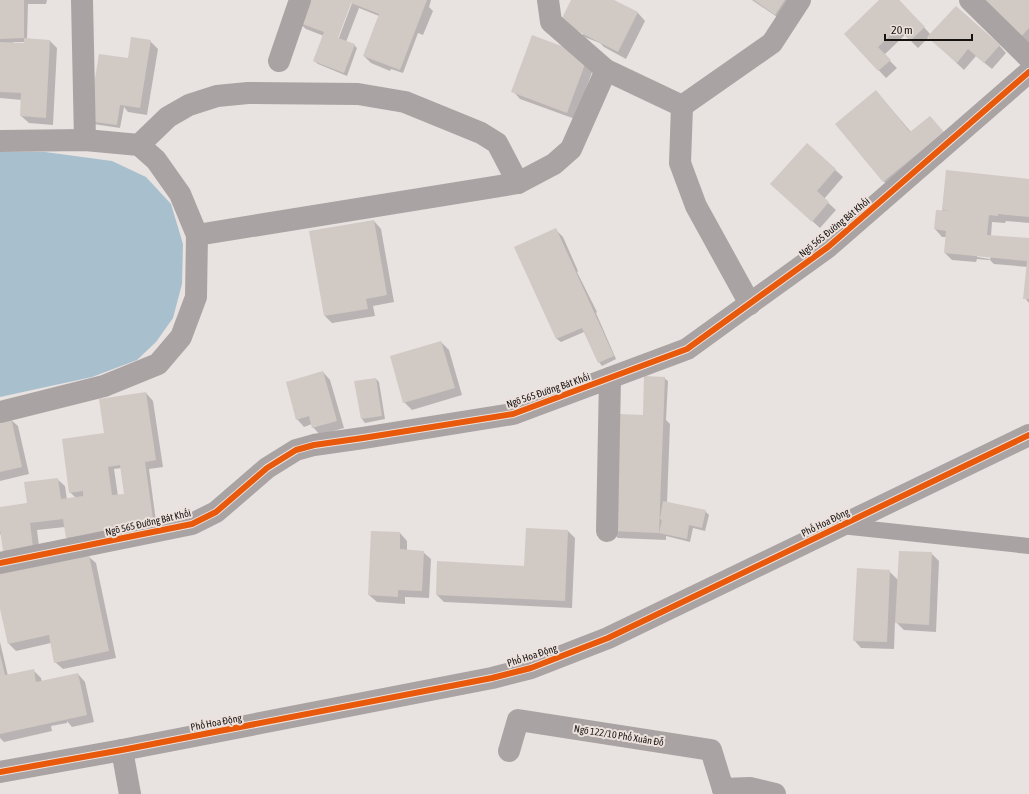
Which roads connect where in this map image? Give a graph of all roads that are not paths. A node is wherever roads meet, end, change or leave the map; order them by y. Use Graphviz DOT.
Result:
graph roads {
  1 [pos="82,0"];
  2 [pos="300,0"];
  3 [pos="548,0"];
  4 [pos="800,0"];
  5 [pos="970,0"];
  6 [pos="1029,58"];
  7 [pos="279,61"];
  8 [pos="606,70"];
  9 [pos="1029,72"];
  10 [pos="682,106"];
  11 [pos="85,140"];
  12 [pos="0,141"];
  13 [pos="138,145"];
  14 [pos="518,183"];
  15 [pos="197,235"];
  16 [pos="750,304"];
  17 [pos="610,378"];
  18 [pos="0,412"];
  19 [pos="1029,435"];
  20 [pos="841,526"];
  21 [pos="607,531"];
  22 [pos="1029,546"];
  23 [pos="0,563"];
  24 [pos="122,750"];
  25 [pos="509,751"];
  26 [pos="0,772"];
  27 [pos="723,791"];
  28 [pos="130,794"];
  29 [pos="775,794"];
  1 -- 11 [label="street"];
  2 -- 7 [label="street"];
  3 -- 8 [label="street"];
  4 -- 10 [label="street"];
  5 -- 6 [label="street"];
  8 -- 10 [label="street"];
  8 -- 14 [label="street"];
  9 -- 16 [label="street, Ngõ 565 Đường Bát Khối"];
  10 -- 16 [label="street"];
  11 -- 12 [label="street"];
  11 -- 13 [label="street"];
  13 -- 14 [label="street"];
  13 -- 15 [label="street"];
  14 -- 15 [label="street"];
  15 -- 18 [label="street"];
  16 -- 17 [label="street, Ngõ 565 Đường Bát Khối"];
  17 -- 21 [label="street"];
  17 -- 23 [label="street, Ngõ 565 Đường Bát Khối"];
  19 -- 20 [label="street, Phố Hoa Động"];
  20 -- 22 [label="lane"];
  20 -- 24 [label="street, Phố Hoa Động"];
  24 -- 26 [label="street, Phố Hoa Động"];
  24 -- 28 [label="street"];
  25 -- 27 [label="street, Ngõ 122/10 Phố Xuân Đỗ"];
  27 -- 29 [label="street"];
}
